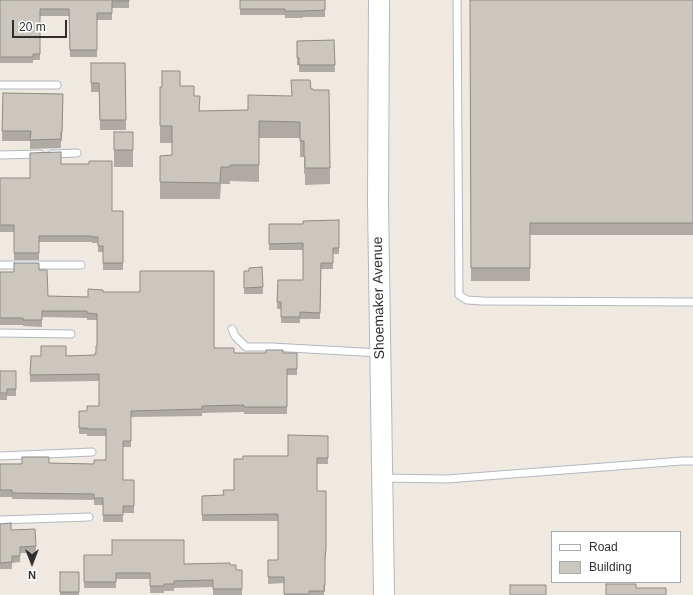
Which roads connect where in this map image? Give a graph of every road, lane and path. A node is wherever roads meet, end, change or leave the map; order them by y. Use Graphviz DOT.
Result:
graph roads {
  1 [pos="379,0"];
  2 [pos="458,0"];
  3 [pos="0,85"];
  4 [pos="57,85"];
  5 [pos="77,153"];
  6 [pos="0,155"];
  7 [pos="0,265"];
  8 [pos="81,265"];
  9 [pos="693,302"];
  10 [pos="232,329"];
  11 [pos="0,333"];
  12 [pos="71,334"];
  13 [pos="380,353"];
  14 [pos="92,452"];
  15 [pos="0,456"];
  16 [pos="693,461"];
  17 [pos="382,478"];
  18 [pos="89,517"];
  19 [pos="0,520"];
  20 [pos="384,595"];
  1 -- 13 [label="main road, Shoemaker Avenue"];
  2 -- 9 [label="lane"];
  3 -- 4 [label="lane"];
  5 -- 6 [label="lane"];
  7 -- 8 [label="lane"];
  10 -- 13 [label="lane"];
  11 -- 12 [label="lane"];
  13 -- 17 [label="main road, Shoemaker Avenue"];
  14 -- 15 [label="lane"];
  16 -- 17 [label="lane"];
  17 -- 20 [label="main road, Shoemaker Avenue"];
  18 -- 19 [label="lane"];
}
